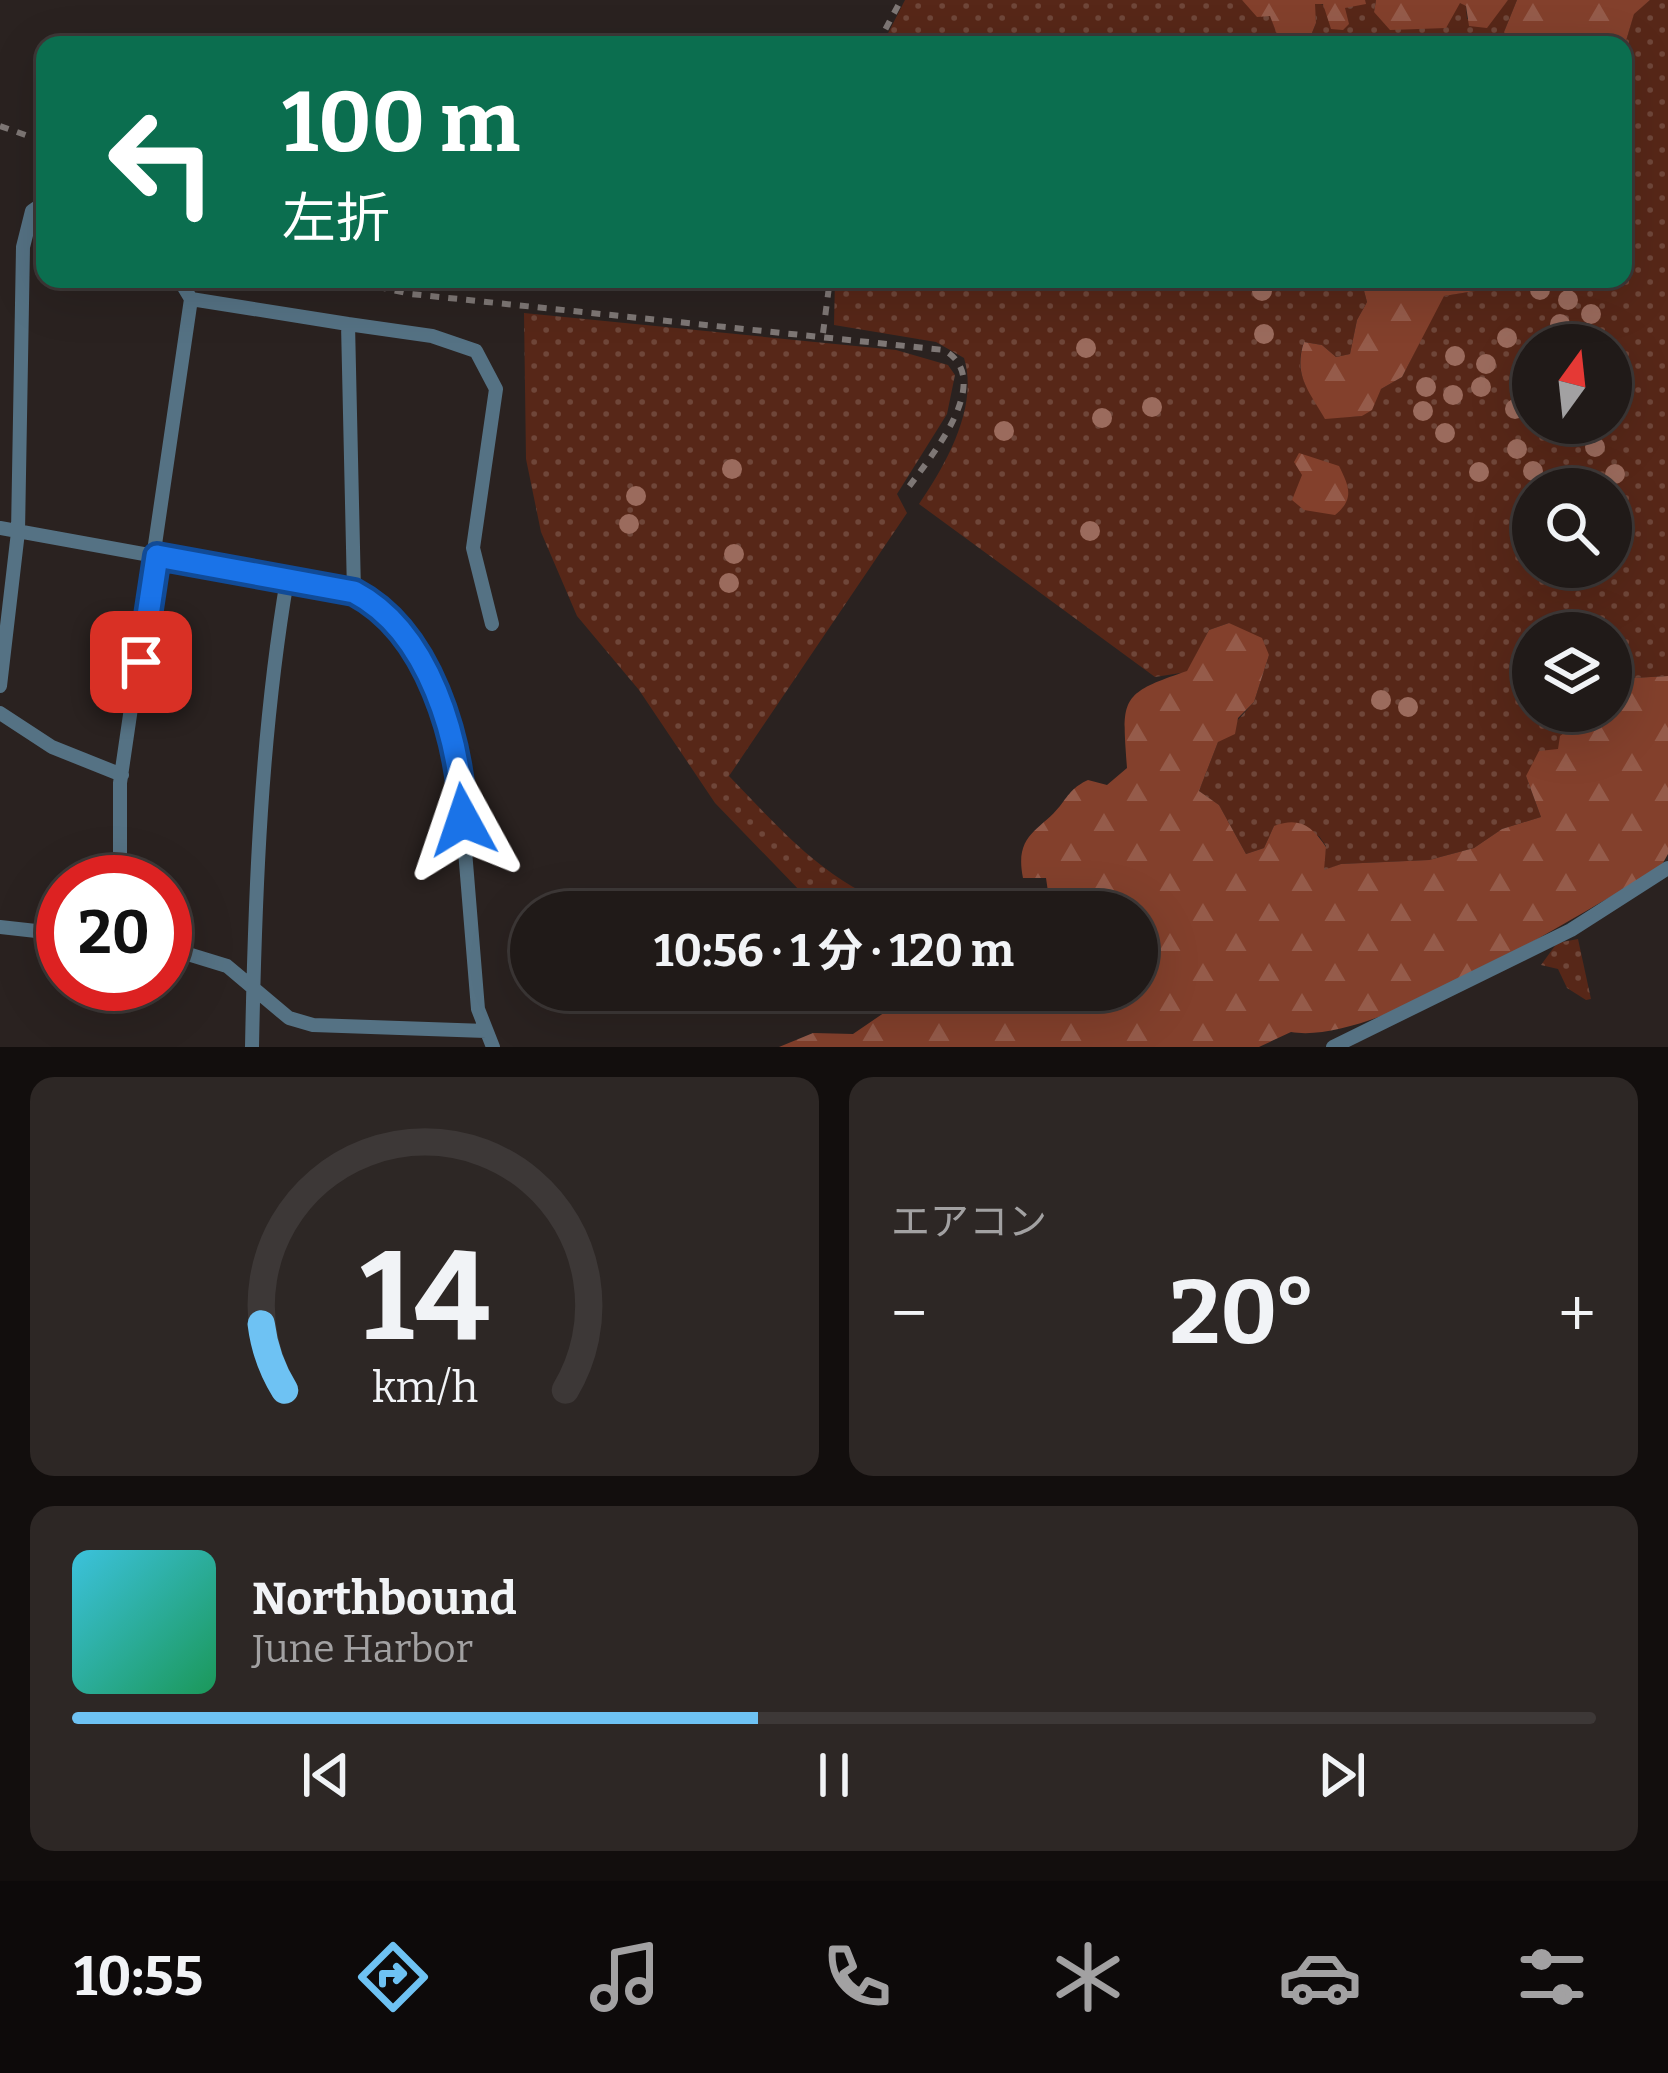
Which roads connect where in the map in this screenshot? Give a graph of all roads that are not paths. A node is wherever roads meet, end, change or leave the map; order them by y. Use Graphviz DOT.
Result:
graph roads {
  1 [pos="36,208"];
  2 [pos="184,288"];
  3 [pos="190,299"];
  4 [pos="348,324"];
  5 [pos="0,528"];
  6 [pos="18,532"];
  7 [pos="157,556"];
  8 [pos="287,580"];
  9 [pos="354,592"];
  10 [pos="492,624"];
  11 [pos="0,686"];
  12 [pos="0,713"];
  13 [pos="122,775"];
  14 [pos="117,855"];
  15 [pos="1668,868"];
  16 [pos="0,927"];
  17 [pos="36,931"];
  18 [pos="192,955"];
  19 [pos="253,987"];
  20 [pos="486,1031"];
  21 [pos="251,1047"];
  22 [pos="493,1047"];
  23 [pos="1333,1047"];
  1 -- 6 [label="lane"];
  2 -- 3 [label="lane"];
  3 -- 4 [label="lane"];
  3 -- 7 [label="lane"];
  4 -- 9 [label="lane"];
  4 -- 10 [label="lane"];
  5 -- 6 [label="lane"];
  6 -- 7 [label="lane"];
  6 -- 11 [label="lane"];
  7 -- 8 [label="lane"];
  7 -- 13 [label="lane"];
  8 -- 9 [label="lane"];
  8 -- 19 [label="lane"];
  9 -- 20 [label="lane"];
  12 -- 13 [label="lane"];
  13 -- 14 [label="lane"];
  15 -- 23 [label="lane"];
  16 -- 17 [label="lane"];
  18 -- 19 [label="lane"];
  19 -- 20 [label="lane"];
  19 -- 21 [label="lane"];
  20 -- 22 [label="lane"];
}
